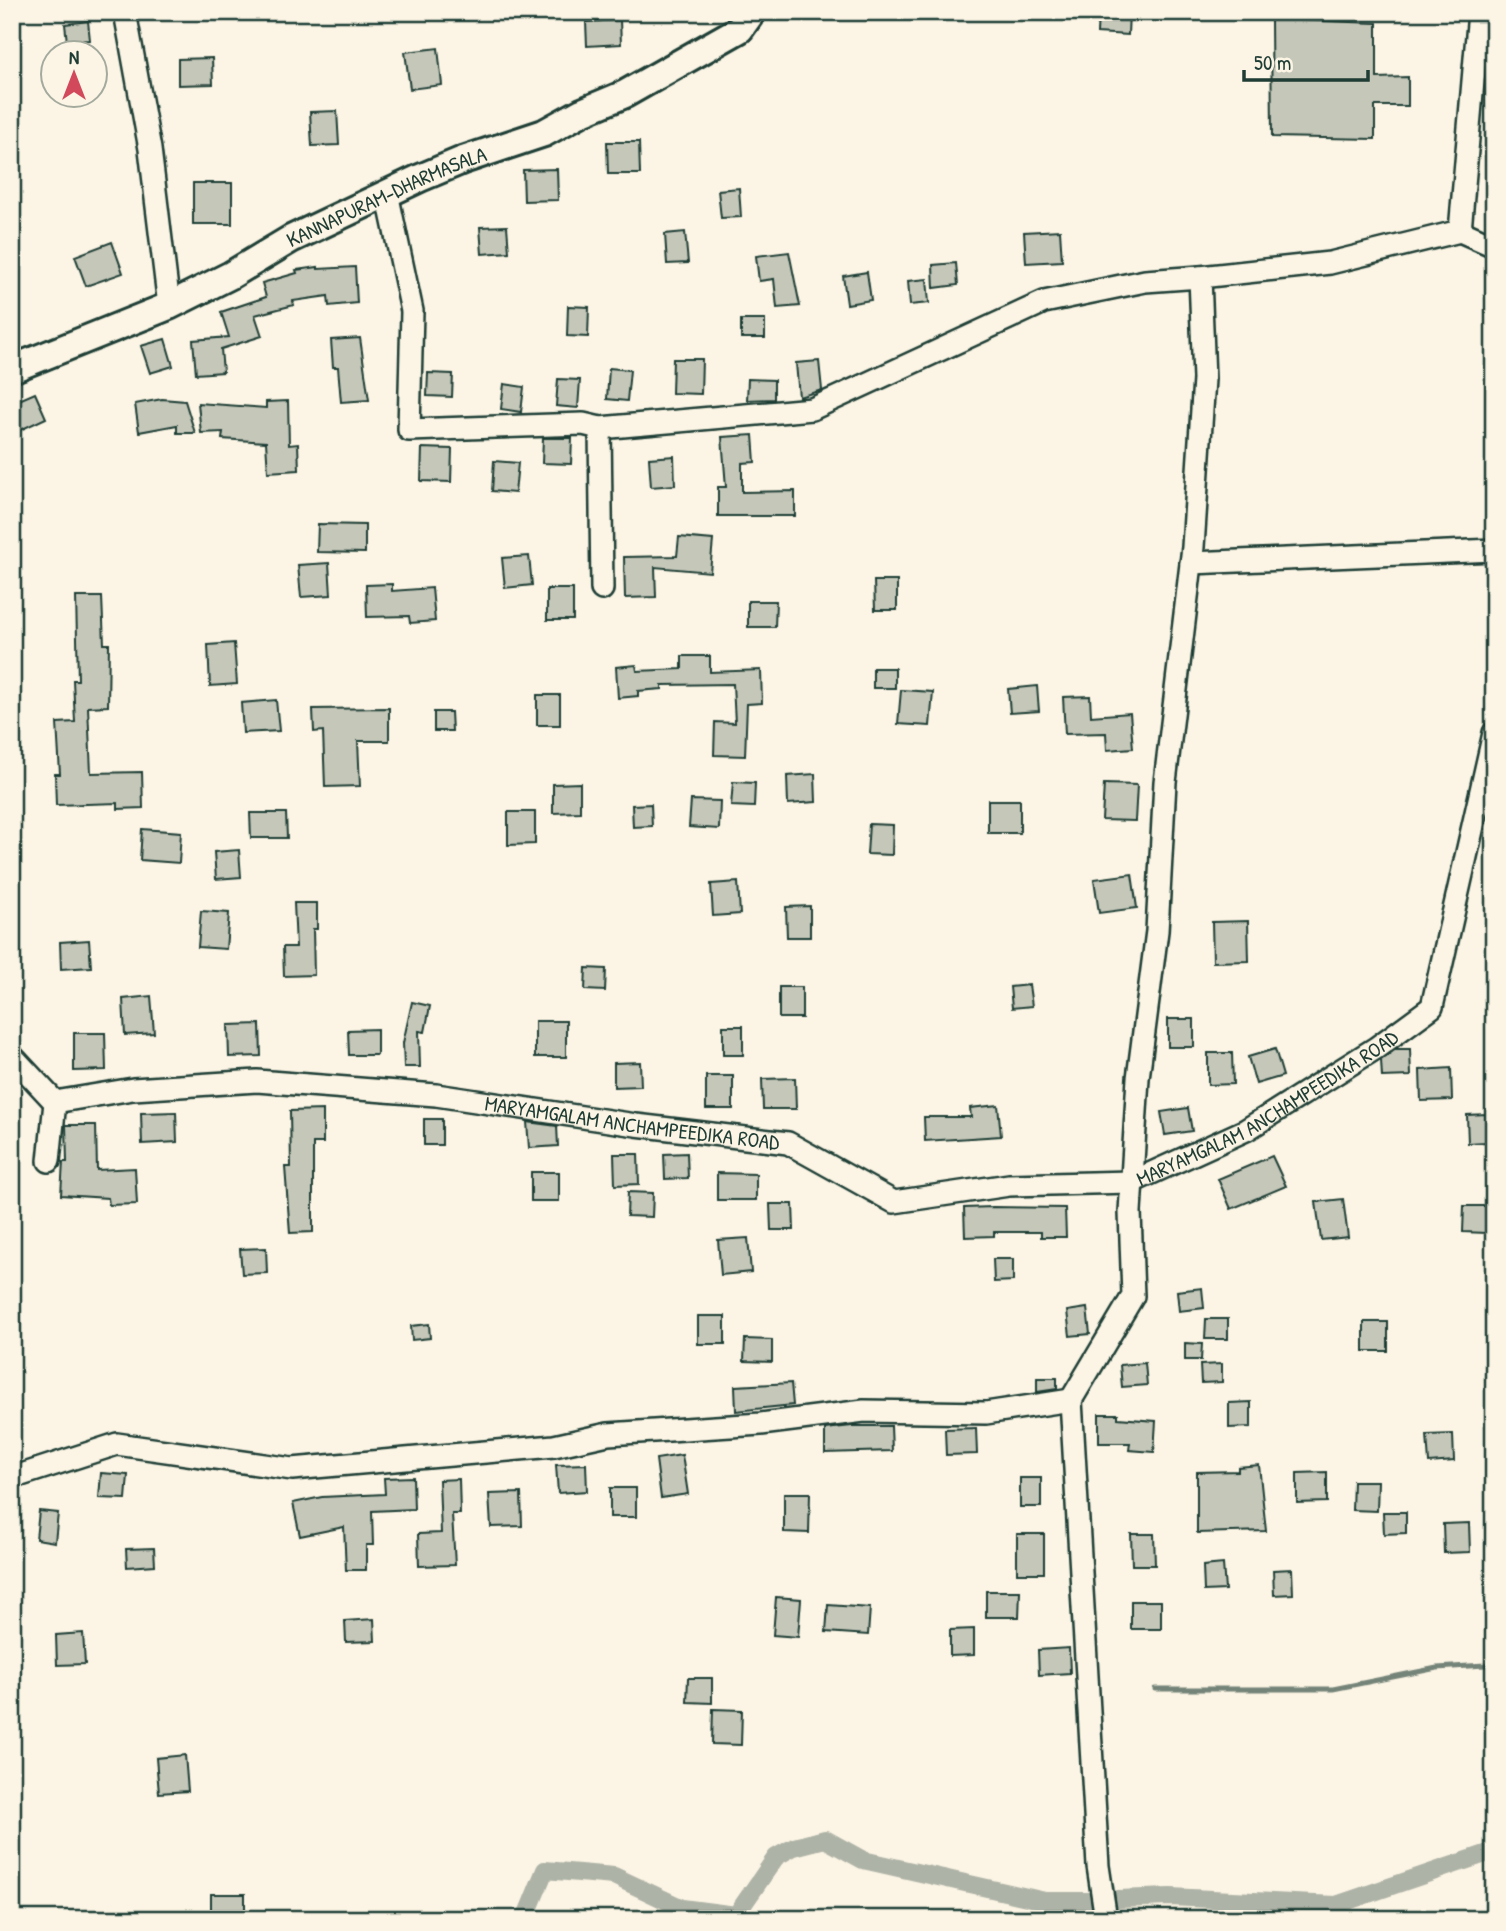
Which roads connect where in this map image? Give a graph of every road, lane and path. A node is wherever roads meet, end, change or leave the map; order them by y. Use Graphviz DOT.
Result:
graph roads {
  1 [pos="125,12"];
  2 [pos="752,12"];
  3 [pos="1484,14"];
  4 [pos="387,193"];
  5 [pos="1460,231"];
  6 [pos="1494,246"];
  7 [pos="1199,277"];
  8 [pos="169,306"];
  9 [pos="12,369"];
  10 [pos="600,428"];
  11 [pos="1494,550"];
  12 [pos="1191,563"];
  13 [pos="602,589"];
  14 [pos="1494,733"];
  15 [pos="12,1056"];
  16 [pos="55,1102"];
  17 [pos="49,1161"];
  18 [pos="1132,1182"];
  19 [pos="1070,1400"];
  20 [pos="12,1478"];
  21 [pos="1106,1919"];
  1 -- 8 [label="street"];
  2 -- 4 [label="main road, KANNAPURAM-DHARMASALA"];
  3 -- 5 [label="street"];
  4 -- 8 [label="main road, KANNAPURAM-DHARMASALA"];
  4 -- 10 [label="street"];
  5 -- 6 [label="street"];
  5 -- 7 [label="street"];
  7 -- 10 [label="street"];
  7 -- 12 [label="street"];
  8 -- 9 [label="main road, KANNAPURAM-DHARMASALA"];
  10 -- 13 [label="street"];
  11 -- 12 [label="street"];
  12 -- 18 [label="street"];
  14 -- 18 [label="street, MARYAMGALAM ANCHAMPEEDIKA ROAD"];
  15 -- 16 [label="street"];
  16 -- 17 [label="street"];
  16 -- 18 [label="street, MARYAMGALAM ANCHAMPEEDIKA ROAD"];
  18 -- 19 [label="street"];
  19 -- 20 [label="street"];
  19 -- 21 [label="street"];
}
